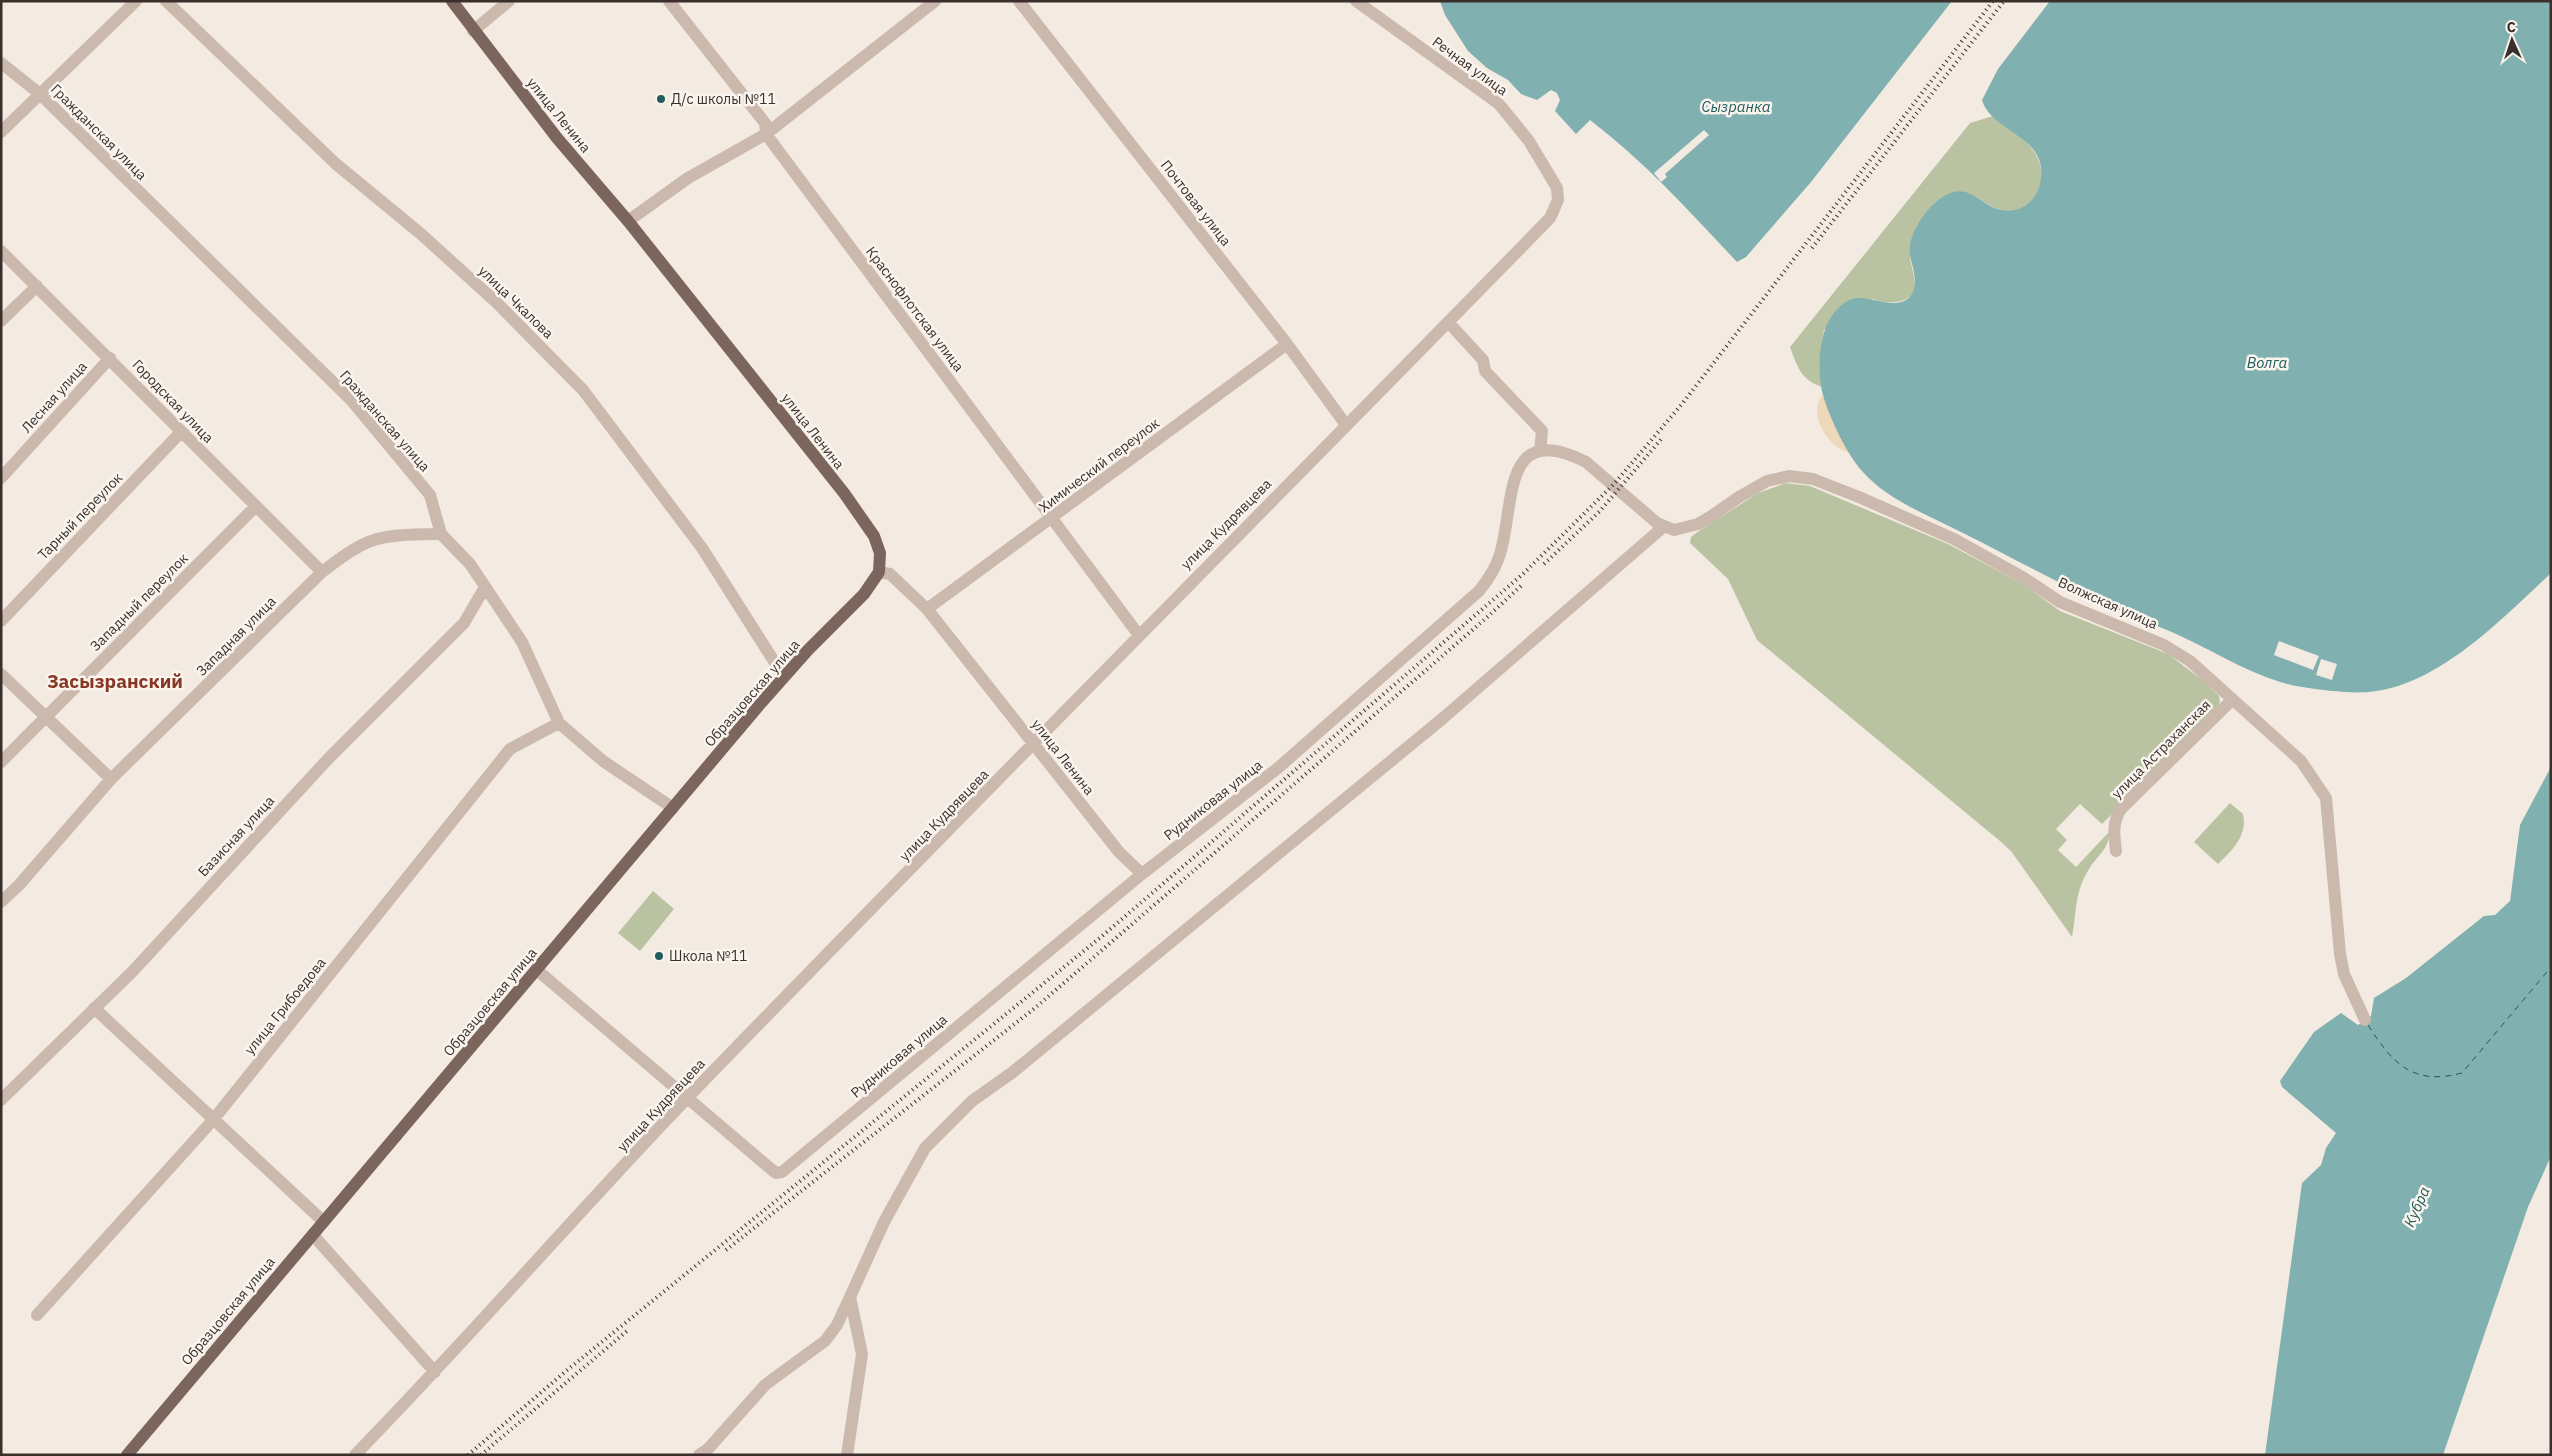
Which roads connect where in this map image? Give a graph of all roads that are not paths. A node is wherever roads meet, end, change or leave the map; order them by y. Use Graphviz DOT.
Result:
graph roads {
  1 [pos="136,1"];
  2 [pos="166,1"];
  3 [pos="452,1"];
  4 [pos="509,1"];
  5 [pos="669,1"];
  6 [pos="934,1"];
  7 [pos="1019,1"];
  8 [pos="1356,1"];
  9 [pos="473,32"];
  10 [pos="1,63"];
  11 [pos="40,94"];
  12 [pos="1,132"];
  13 [pos="766,134"];
  14 [pos="1558,200"];
  15 [pos="628,221"];
  16 [pos="1,251"];
  17 [pos="37,286"];
  18 [pos="1,322"];
  19 [pos="1448,322"];
  20 [pos="1287,344"];
  21 [pos="110,358"];
  22 [pos="1346,425"];
  23 [pos="181,432"];
  24 [pos="1540,451"];
  25 [pos="1,478"];
  26 [pos="256,506"];
  27 [pos="1052,519"];
  28 [pos="1662,528"];
  29 [pos="441,534"];
  30 [pos="322,572"];
  31 [pos="879,572"];
  32 [pos="485,587"];
  33 [pos="927,609"];
  34 [pos="1,621"];
  35 [pos="1138,634"];
  36 [pos="1,674"];
  37 [pos="784,677"];
  38 [pos="2232,700"];
  39 [pos="47,717"];
  40 [pos="559,723"];
  41 [pos="1034,744"];
  42 [pos="1,762"];
  43 [pos="111,779"];
  44 [pos="673,808"];
  45 [pos="2116,851"];
  46 [pos="1142,874"];
  47 [pos="1,902"];
  48 [pos="537,970"];
  49 [pos="94,1008"];
  50 [pos="2365,1020"];
  51 [pos="688,1097"];
  52 [pos="1,1100"];
  53 [pos="213,1120"];
  54 [pos="324,1222"];
  55 [pos="313,1235"];
  56 [pos="850,1297"];
  57 [pos="37,1314"];
  58 [pos="435,1372"];
  59 [pos="705,1453"];
  60 [pos="127,1455"];
  61 [pos="355,1455"];
  62 [pos="847,1455"];
  1 -- 11 [label="street"];
  2 -- 37 [label="street, улица Чкалова"];
  3 -- 9 [label="main road, улица Ленина"];
  4 -- 9 [label="street"];
  5 -- 13 [label="street, Краснофлотская улица"];
  6 -- 13 [label="street"];
  7 -- 20 [label="street, Почтовая улица"];
  8 -- 14 [label="street, Речная улица"];
  9 -- 15 [label="main road, улица Ленина"];
  10 -- 11 [label="street, Гражданская улица"];
  11 -- 12 [label="street"];
  11 -- 29 [label="street, Гражданская улица"];
  13 -- 15 [label="street"];
  13 -- 27 [label="street, Краснофлотская улица"];
  14 -- 19 [label="street, улица Кудрявцева"];
  15 -- 31 [label="main road, улица Ленина"];
  16 -- 17 [label="street, Городская улица"];
  17 -- 18 [label="street"];
  17 -- 21 [label="street, Городская улица"];
  19 -- 22 [label="street, улица Кудрявцева"];
  19 -- 24 [label="street"];
  20 -- 22 [label="street, Почтовая улица"];
  20 -- 27 [label="street, Химический переулок"];
  21 -- 23 [label="street, Городская улица"];
  21 -- 25 [label="street, Лесная улица"];
  22 -- 35 [label="street, улица Кудрявцева"];
  23 -- 26 [label="street, Городская улица"];
  23 -- 34 [label="street, Тарный переулок"];
  24 -- 28 [label="street"];
  24 -- 46 [label="street, Рудниковая улица"];
  26 -- 30 [label="street, Городская улица"];
  26 -- 39 [label="street, Западный переулок"];
  27 -- 33 [label="street, Химический переулок"];
  27 -- 35 [label="street, Краснофлотская улица"];
  28 -- 38 [label="street, Волжская улица"];
  28 -- 56 [label="street"];
  29 -- 30 [label="street, Западная улица"];
  29 -- 32 [label="street, Гражданская улица"];
  30 -- 43 [label="street, Западная улица"];
  31 -- 33 [label="street, улица Ленина"];
  31 -- 37 [label="main road, Образцовская улица"];
  32 -- 40 [label="street, Гражданская улица"];
  32 -- 49 [label="street, Базисная улица"];
  33 -- 41 [label="street, улица Ленина"];
  35 -- 41 [label="street, улица Кудрявцева"];
  36 -- 39 [label="street"];
  37 -- 44 [label="main road, Образцовская улица"];
  38 -- 45 [label="street, улица Астраханская"];
  38 -- 50 [label="street, Волжская улица"];
  39 -- 42 [label="street, Западный переулок"];
  39 -- 43 [label="street"];
  40 -- 44 [label="street, Гражданская улица"];
  40 -- 53 [label="street, улица Грибоедова"];
  41 -- 46 [label="street, улица Ленина"];
  41 -- 51 [label="street, улица Кудрявцева"];
  43 -- 47 [label="street, Западная улица"];
  44 -- 48 [label="main road, Образцовская улица"];
  46 -- 51 [label="street, Рудниковая улица"];
  48 -- 51 [label="street"];
  48 -- 54 [label="main road, Образцовская улица"];
  49 -- 52 [label="street, Базисная улица"];
  49 -- 53 [label="street"];
  51 -- 58 [label="street, улица Кудрявцева"];
  53 -- 54 [label="street"];
  53 -- 57 [label="street, улица Грибоедова"];
  54 -- 55 [label="main road, Образцовская улица"];
  55 -- 58 [label="street"];
  55 -- 60 [label="main road, Образцовская улица"];
  56 -- 59 [label="street"];
  56 -- 62 [label="street"];
  58 -- 61 [label="street, улица Кудрявцева"];
}
